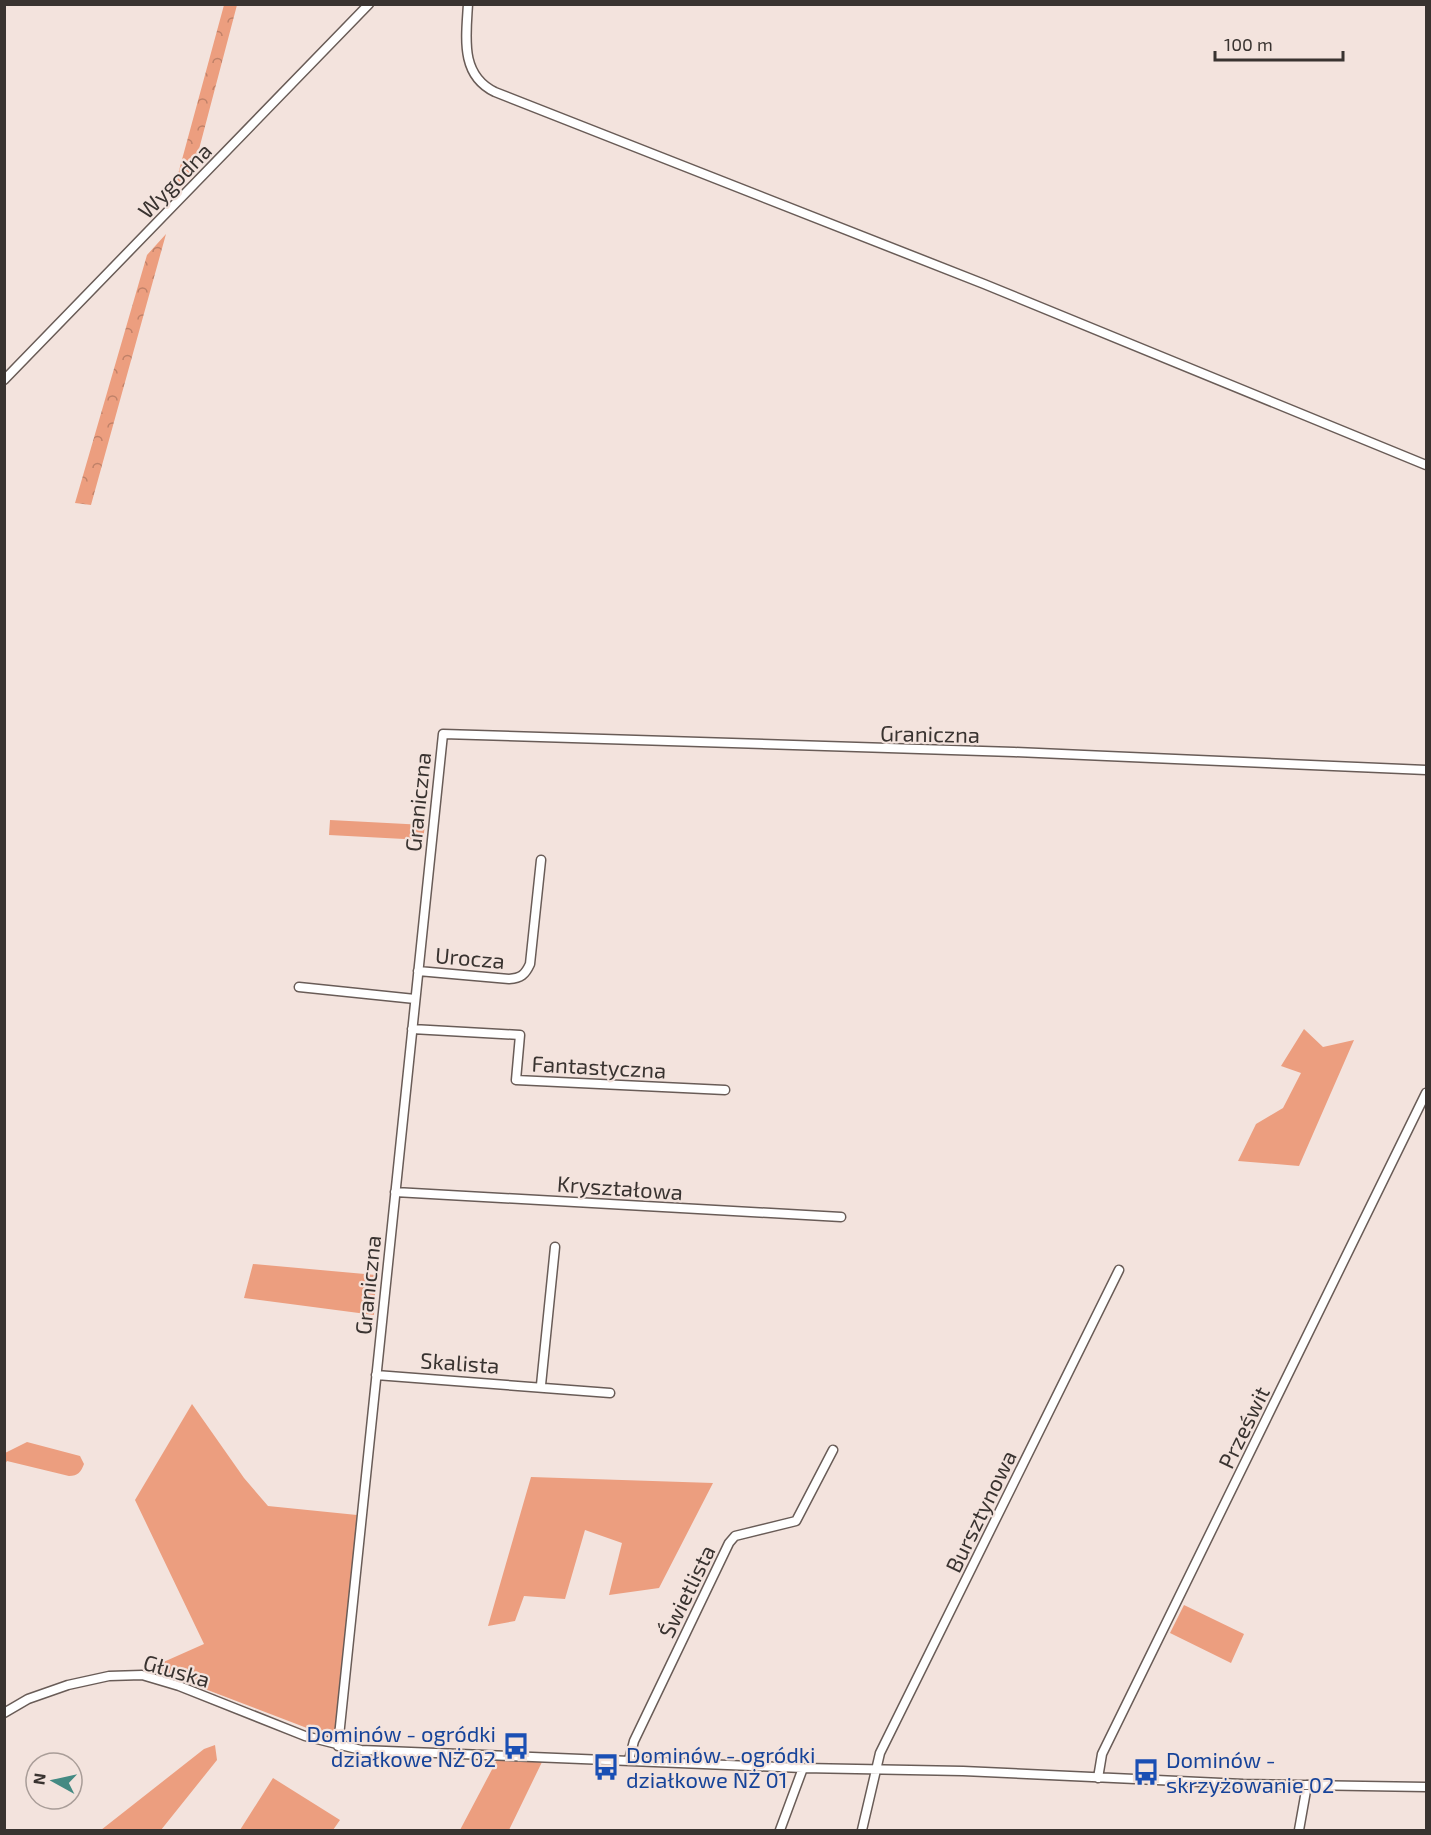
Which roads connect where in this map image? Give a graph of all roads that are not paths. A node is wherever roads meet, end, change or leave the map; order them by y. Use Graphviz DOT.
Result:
graph roads {
  1 [pos="369,4"];
  2 [pos="468,4"];
  3 [pos="4,380"];
  4 [pos="1426,465"];
  5 [pos="1426,770"];
  6 [pos="541,860"];
  7 [pos="418,970"];
  8 [pos="299,987"];
  9 [pos="415,999"];
  10 [pos="412,1029"];
  11 [pos="725,1090"];
  12 [pos="1426,1094"];
  13 [pos="395,1192"];
  14 [pos="841,1217"];
  15 [pos="555,1247"];
  16 [pos="1119,1270"];
  17 [pos="376,1375"];
  18 [pos="541,1385"];
  19 [pos="610,1393"];
  20 [pos="833,1450"];
  21 [pos="4,1713"];
  22 [pos="338,1746"];
  23 [pos="629,1760"];
  24 [pos="803,1768"];
  25 [pos="877,1770"];
  26 [pos="1098,1778"];
  27 [pos="1307,1785"];
  28 [pos="1426,1787"];
  29 [pos="780,1830"];
  30 [pos="862,1830"];
  31 [pos="1299,1830"];
  1 -- 3 [label="street, Wygodna"];
  2 -- 4 [label="street"];
  5 -- 7 [label="street, Graniczna"];
  6 -- 7 [label="street, Urocza"];
  7 -- 9 [label="street, Graniczna"];
  8 -- 9 [label="street"];
  9 -- 10 [label="street, Graniczna"];
  10 -- 11 [label="street, Fantastyczna"];
  10 -- 13 [label="street, Graniczna"];
  12 -- 26 [label="street, Prześwit"];
  13 -- 14 [label="street, Kryształowa"];
  13 -- 17 [label="street, Graniczna"];
  15 -- 18 [label="street"];
  16 -- 25 [label="street, Bursztynowa"];
  17 -- 18 [label="street, Skalista"];
  17 -- 22 [label="street, Graniczna"];
  18 -- 19 [label="street, Skalista"];
  20 -- 23 [label="street, Świetlista"];
  21 -- 22 [label="street, Głuska"];
  22 -- 23 [label="street, Głuska"];
  23 -- 24 [label="street, Głuska"];
  24 -- 25 [label="street, Głuska"];
  24 -- 29 [label="street"];
  25 -- 26 [label="street, Głuska"];
  25 -- 30 [label="street, Bursztynowa"];
  26 -- 27 [label="street, Głuska"];
  27 -- 28 [label="street, Głuska"];
  27 -- 31 [label="street"];
}
